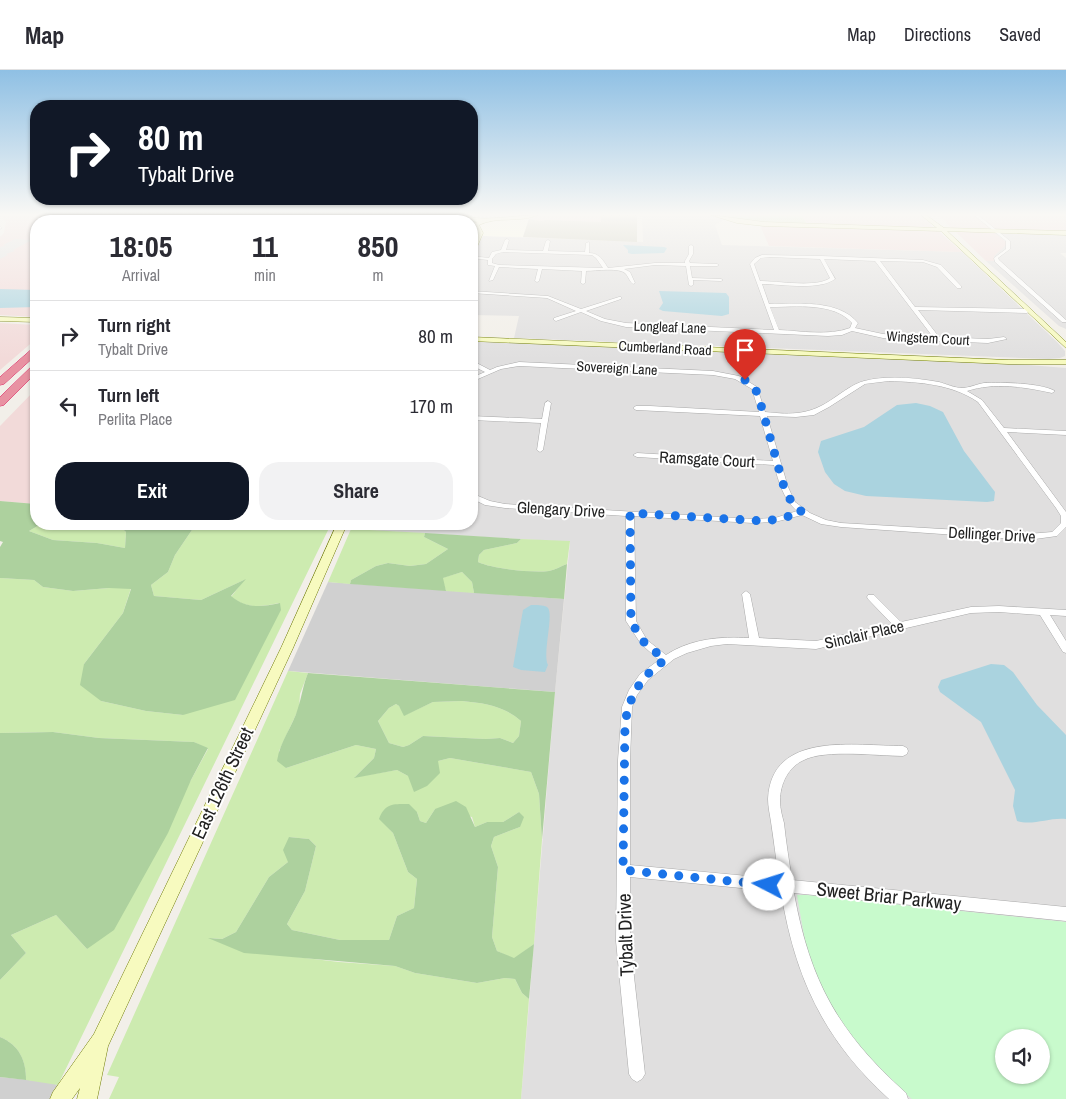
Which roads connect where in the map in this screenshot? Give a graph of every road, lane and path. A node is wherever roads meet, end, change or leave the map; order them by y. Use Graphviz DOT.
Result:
graph roads {
  1 [pos="490,263"];
  2 [pos="602,263"];
  3 [pos="753,263"];
  4 [pos="824,263"];
  5 [pos="879,263"];
  6 [pos="930,263"];
  7 [pos="979,263"];
  8 [pos="999,263"];
  9 [pos="687,264"];
  10 [pos="717,265"];
  11 [pos="497,266"];
  12 [pos="540,268"];
  13 [pos="619,268"];
  14 [pos="584,269"];
  15 [pos="606,269"];
  16 [pos="690,279"];
  17 [pos="491,280"];
  18 [pos="721,280"];
  19 [pos="537,281"];
  20 [pos="759,282"];
  21 [pos="583,283"];
  22 [pos="633,283"];
  23 [pos="691,285"];
  24 [pos="959,287"];
  25 [pos="478,292"];
  26 [pos="492,293"];
  27 [pos="619,298"];
  28 [pos="490,300"];
  29 [pos="767,305"];
  30 [pos="914,308"];
  31 [pos="582,310"];
  32 [pos="1029,312"];
  33 [pos="0,319"];
  34 [pos="556,319"];
  35 [pos="30,320"];
  36 [pos="1064,321"];
  37 [pos="852,329"];
  38 [pos="777,332"];
  39 [pos="478,339"];
  40 [pos="938,339"];
  41 [pos="1004,339"];
  42 [pos="1062,339"];
  43 [pos="1066,346"];
  44 [pos="30,355"];
  45 [pos="1008,362"];
  46 [pos="1066,362"];
  47 [pos="478,366"];
  48 [pos="1066,367"];
  49 [pos="489,372"];
  50 [pos="30,374"];
  51 [pos="478,377"];
  52 [pos="0,382"];
  53 [pos="962,390"];
  54 [pos="1052,391"];
  55 [pos="0,403"];
  56 [pos="548,403"];
  57 [pos="636,408"];
  58 [pos="763,413"];
  59 [pos="478,418"];
  60 [pos="544,421"];
  61 [pos="1002,430"];
  62 [pos="1066,433"];
  63 [pos="540,450"];
  64 [pos="638,456"];
  65 [pos="777,463"];
  66 [pos="478,499"];
  67 [pos="802,512"];
  68 [pos="630,513"];
  69 [pos="1065,527"];
  70 [pos="339,530"];
  71 [pos="746,594"];
  72 [pos="871,597"];
  73 [pos="1042,612"];
  74 [pos="1066,613"];
  75 [pos="899,626"];
  76 [pos="755,642"];
  77 [pos="1066,649"];
  78 [pos="665,660"];
  79 [pos="903,751"];
  80 [pos="623,870"];
  81 [pos="788,886"];
  82 [pos="1066,914"];
  83 [pos="101,1041"];
  84 [pos="637,1074"];
  85 [pos="60,1099"];
  86 [pos="87,1099"];
  87 [pos="900,1099"];
  1 -- 11 [label="street"];
  2 -- 15 [label="street"];
  3 -- 20 [label="street"];
  4 -- 20 [label="street"];
  5 -- 30 [label="street"];
  6 -- 24 [label="street"];
  7 -- 32 [label="main road"];
  8 -- 36 [label="street"];
  9 -- 10 [label="street"];
  9 -- 13 [label="street"];
  9 -- 16 [label="street"];
  11 -- 12 [label="street"];
  11 -- 17 [label="street"];
  12 -- 14 [label="street"];
  12 -- 19 [label="street"];
  13 -- 15 [label="street"];
  13 -- 22 [label="street"];
  14 -- 15 [label="street"];
  14 -- 21 [label="street"];
  16 -- 18 [label="street"];
  16 -- 23 [label="street"];
  20 -- 29 [label="street"];
  25 -- 26 [label="street, Longleaf Lane"];
  26 -- 28 [label="street"];
  26 -- 31 [label="street, Longleaf Lane"];
  27 -- 31 [label="street"];
  29 -- 37 [label="street"];
  29 -- 38 [label="street"];
  30 -- 32 [label="street"];
  30 -- 40 [label="street"];
  31 -- 34 [label="street"];
  31 -- 38 [label="street, Longleaf Lane"];
  32 -- 42 [label="main road"];
  33 -- 35 [label="main road"];
  37 -- 38 [label="street, Longleaf Lane"];
  37 -- 40 [label="street, Wingstem Court"];
  39 -- 45 [label="main road, Cumberland Road"];
  40 -- 41 [label="street, Wingstem Court"];
  42 -- 43 [label="main road"];
  44 -- 52 [label="highway"];
  45 -- 46 [label="main road, Cumberland Road"];
  45 -- 48 [label="main road, Cumberland Road"];
  47 -- 49 [label="street"];
  49 -- 51 [label="street, Sovereign Lane"];
  49 -- 58 [label="street, Sovereign Lane"];
  50 -- 55 [label="highway"];
  53 -- 54 [label="street"];
  53 -- 58 [label="street"];
  53 -- 61 [label="street, Dellinger Drive"];
  56 -- 60 [label="street"];
  57 -- 58 [label="street"];
  58 -- 65 [label="street"];
  59 -- 60 [label="street"];
  60 -- 63 [label="street"];
  61 -- 62 [label="street"];
  61 -- 69 [label="street, Dellinger Drive"];
  64 -- 65 [label="street, Ramsgate Court"];
  65 -- 67 [label="street"];
  66 -- 68 [label="street, Glengary Drive"];
  67 -- 68 [label="street, Glengary Drive"];
  67 -- 69 [label="street, Dellinger Drive"];
  68 -- 78 [label="street"];
  70 -- 83 [label="main road, East 126th Street"];
  71 -- 76 [label="street"];
  72 -- 75 [label="street"];
  73 -- 74 [label="street, Sinclair Place"];
  73 -- 75 [label="street, Sinclair Place"];
  73 -- 77 [label="street"];
  75 -- 76 [label="street, Sinclair Place"];
  76 -- 78 [label="street, Sinclair Place"];
  78 -- 80 [label="street, Tybalt Drive"];
  79 -- 81 [label="street"];
  80 -- 81 [label="street, Sweet Briar Parkway"];
  80 -- 84 [label="street, Tybalt Drive"];
  81 -- 82 [label="street, Sweet Briar Parkway"];
  81 -- 87 [label="street"];
  83 -- 85 [label="main road, East 126th Street"];
  83 -- 86 [label="main road, East 126th Street"];
}
